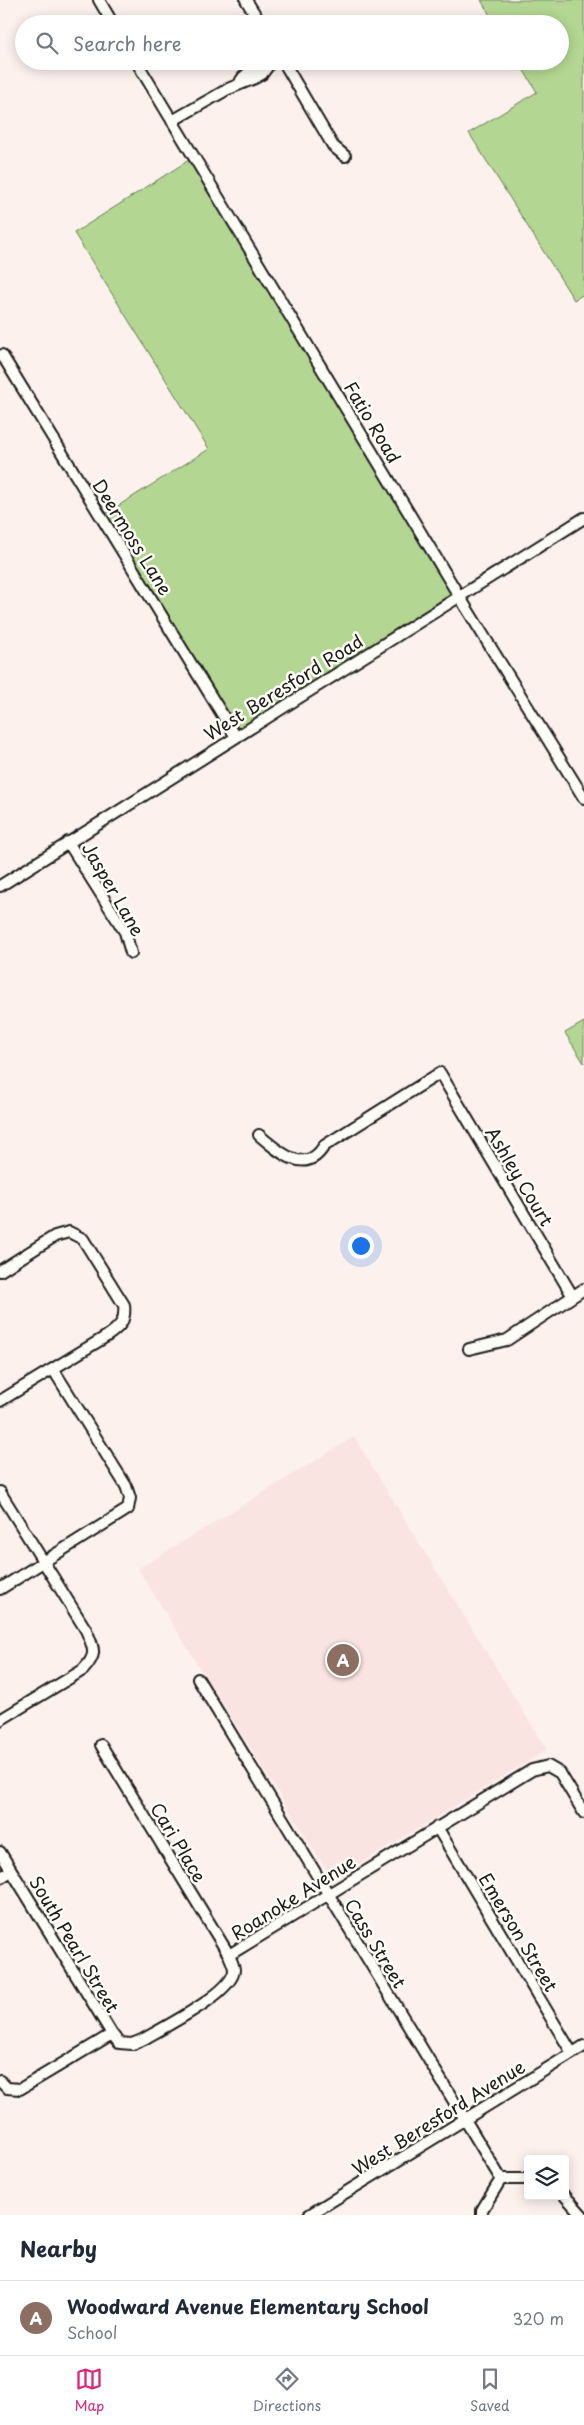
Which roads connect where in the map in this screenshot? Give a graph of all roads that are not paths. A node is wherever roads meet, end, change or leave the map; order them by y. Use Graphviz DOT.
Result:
graph roads {
  1 [pos="99,0"];
  2 [pos="246,0"];
  3 [pos="108,15"];
  4 [pos="255,15"];
  5 [pos="141,70"];
  6 [pos="265,70"];
  7 [pos="289,70"];
  8 [pos="172,121"];
  9 [pos="345,156"];
  10 [pos="2,355"];
  11 [pos="584,518"];
  12 [pos="459,596"];
  13 [pos="236,736"];
  14 [pos="584,798"];
  15 [pos="68,842"];
  16 [pos="0,886"];
  17 [pos="131,953"];
  18 [pos="259,1135"];
  19 [pos="0,1271"];
  20 [pos="584,1289"];
  21 [pos="572,1295"];
  22 [pos="469,1349"];
  23 [pos="53,1369"];
  24 [pos="0,1401"];
  25 [pos="0,1492"];
  26 [pos="43,1562"];
  27 [pos="0,1589"];
  28 [pos="198,1679"];
  29 [pos="0,1720"];
  30 [pos="102,1745"];
  31 [pos="584,1812"];
  32 [pos="437,1827"];
  33 [pos="0,1852"];
  34 [pos="11,1871"];
  35 [pos="0,1878"];
  36 [pos="328,1895"];
  37 [pos="229,1955"];
  38 [pos="112,2034"];
  39 [pos="584,2046"];
  40 [pos="572,2053"];
  41 [pos="0,2081"];
  42 [pos="464,2120"];
  43 [pos="524,2179"];
  44 [pos="501,2180"];
  45 [pos="569,2200"];
  46 [pos="309,2215"];
  47 [pos="482,2215"];
  48 [pos="582,2215"];
  1 -- 3 [label="street"];
  2 -- 4 [label="street"];
  5 -- 8 [label="street, Fatio Road"];
  6 -- 8 [label="street"];
  7 -- 9 [label="street"];
  8 -- 12 [label="street, Fatio Road"];
  10 -- 13 [label="street, Deermoss Lane"];
  11 -- 12 [label="street, West Beresford Road"];
  12 -- 13 [label="street, West Beresford Road"];
  12 -- 14 [label="street, Fatio Road"];
  13 -- 15 [label="street, West Beresford Road"];
  15 -- 16 [label="street, West Beresford Road"];
  15 -- 17 [label="street, Jasper Lane"];
  18 -- 21 [label="street, Ashley Court"];
  19 -- 23 [label="street"];
  20 -- 21 [label="street"];
  21 -- 22 [label="street"];
  23 -- 24 [label="street"];
  23 -- 26 [label="street"];
  25 -- 26 [label="street"];
  26 -- 27 [label="street"];
  26 -- 29 [label="street"];
  28 -- 36 [label="street, Cass Street"];
  30 -- 37 [label="street, Cari Place"];
  31 -- 32 [label="street, Roanoke Avenue"];
  32 -- 36 [label="street, Roanoke Avenue"];
  32 -- 40 [label="street, Emerson Street"];
  33 -- 34 [label="street, South Pearl Street"];
  34 -- 35 [label="street"];
  34 -- 38 [label="street, South Pearl Street"];
  36 -- 37 [label="street, Roanoke Avenue"];
  36 -- 42 [label="street, Cass Street"];
  37 -- 38 [label="street, Roanoke Avenue"];
  38 -- 41 [label="street"];
  39 -- 40 [label="street, West Beresford Avenue"];
  40 -- 42 [label="street, West Beresford Avenue"];
  42 -- 44 [label="street, Cass Street"];
  42 -- 46 [label="street, West Beresford Avenue"];
  43 -- 44 [label="street"];
  44 -- 47 [label="street"];
  45 -- 48 [label="street"];
}
